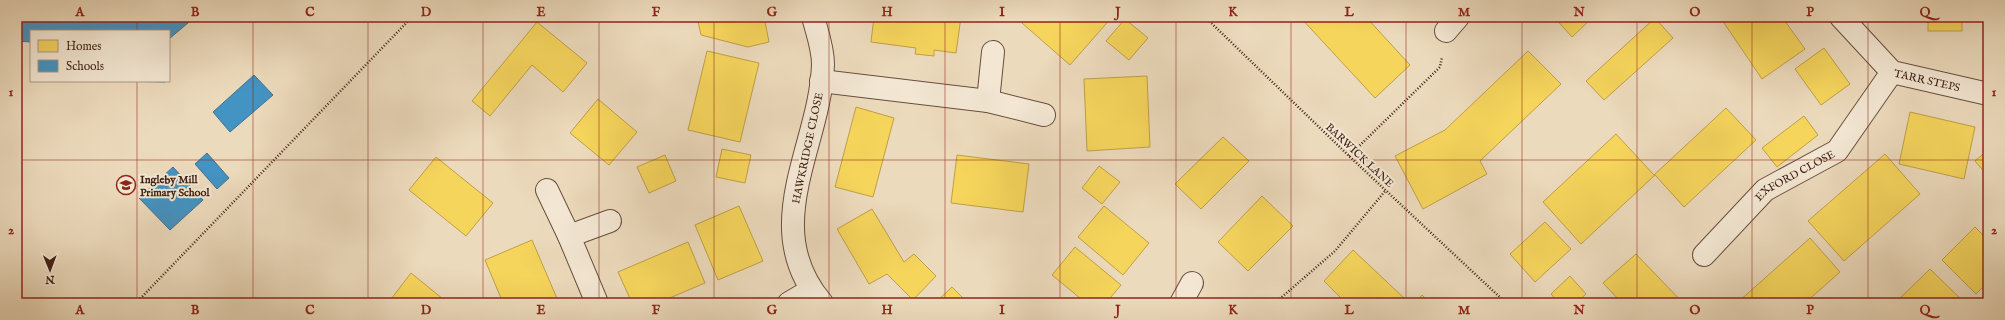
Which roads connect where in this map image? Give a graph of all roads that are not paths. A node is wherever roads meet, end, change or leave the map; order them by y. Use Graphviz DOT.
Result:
graph roads {
  1 [pos="813,17"];
  2 [pos="1840,17"];
  3 [pos="993,52"];
  4 [pos="1892,72"];
  5 [pos="821,81"];
  6 [pos="1986,87"];
  7 [pos="988,101"];
  8 [pos="1044,115"];
  9 [pos="547,190"];
  10 [pos="610,221"];
  11 [pos="569,236"];
  12 [pos="1704,255"];
  13 [pos="1192,283"];
  14 [pos="816,296"];
  15 [pos="597,303"];
  16 [pos="789,303"];
  17 [pos="1181,303"];
  1 -- 5 [label="street, HAWKRIDGE CLOSE"];
  2 -- 4 [label="street, TARR STEPS"];
  3 -- 7 [label="street"];
  4 -- 6 [label="street, TARR STEPS"];
  4 -- 12 [label="street, EXFORD CLOSE"];
  5 -- 7 [label="street, HAWKRIDGE CLOSE"];
  5 -- 14 [label="street, HAWKRIDGE CLOSE"];
  7 -- 8 [label="street, HAWKRIDGE CLOSE"];
  9 -- 11 [label="street"];
  10 -- 11 [label="street"];
  11 -- 15 [label="street"];
  13 -- 17 [label="street"];
  14 -- 16 [label="street"];
}
